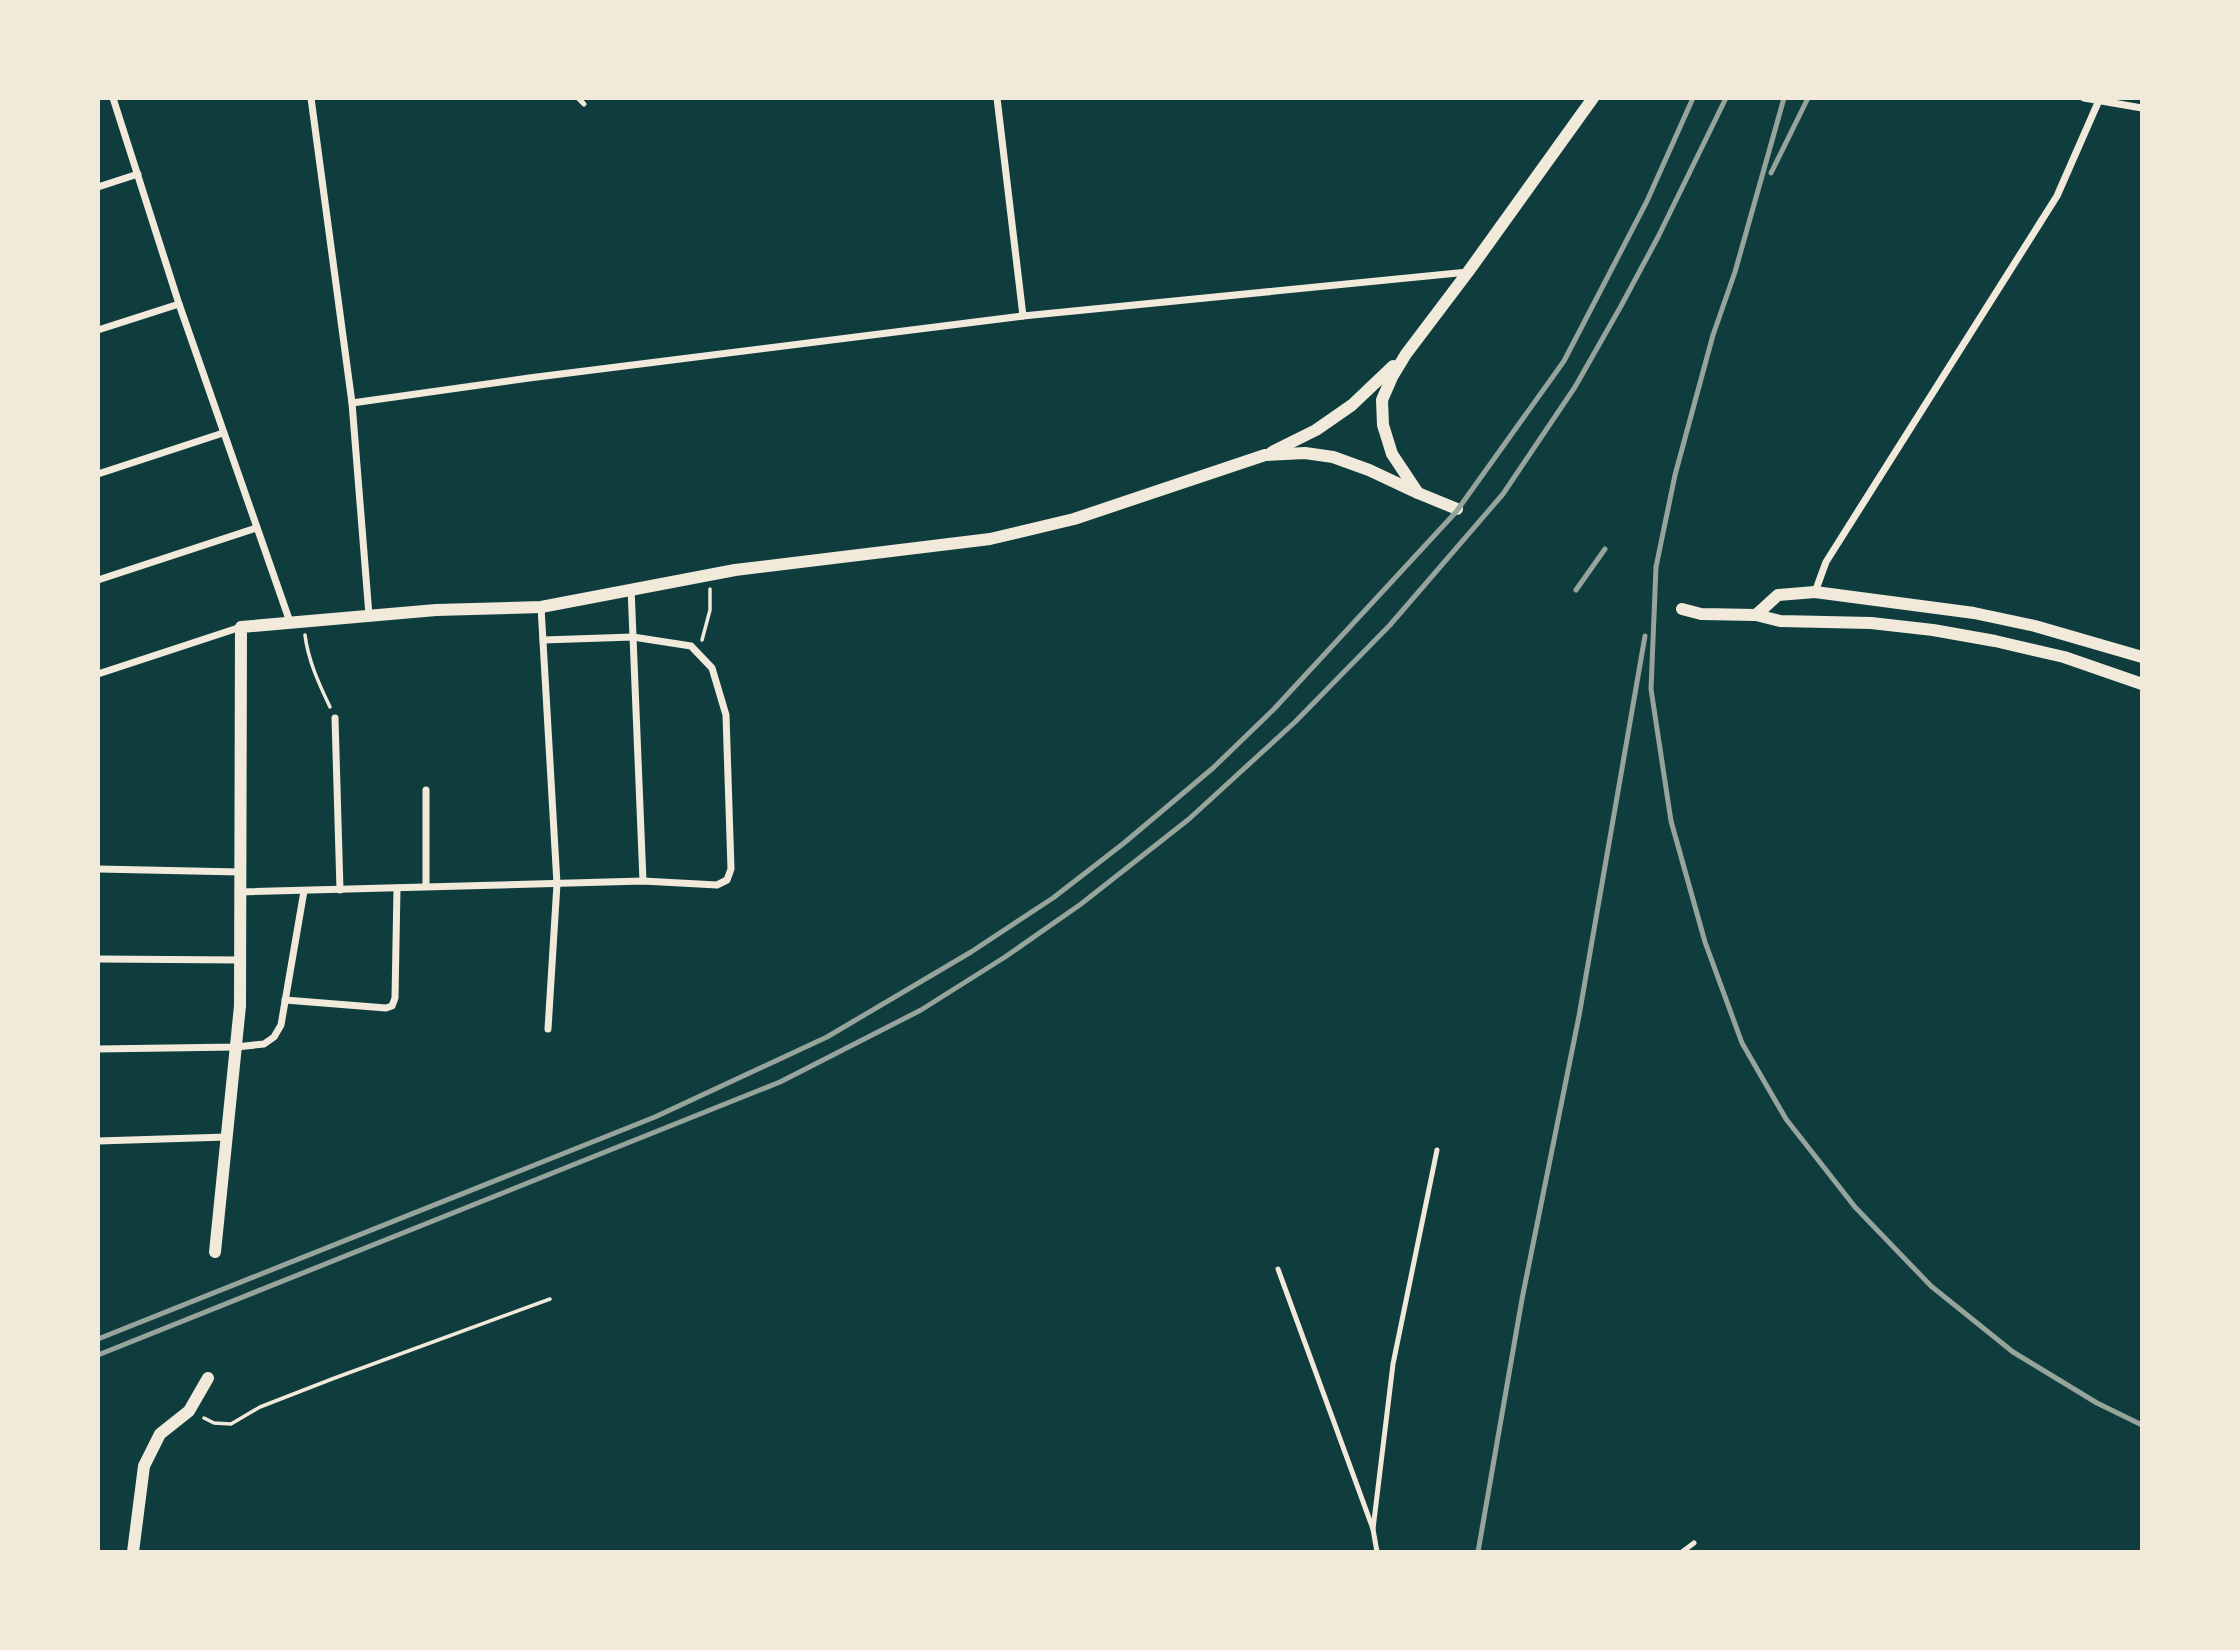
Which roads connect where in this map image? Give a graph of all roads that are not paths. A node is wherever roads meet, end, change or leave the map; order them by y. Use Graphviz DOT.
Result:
graph roads {
  1 [pos="113,98"];
  2 [pos="311,98"];
  3 [pos="578,98"];
  4 [pos="997,98"];
  5 [pos="1593,98"];
  6 [pos="2084,98"];
  7 [pos="2098,99"];
  8 [pos="584,104"];
  9 [pos="2142,108"];
  10 [pos="138,174"];
  11 [pos="98,187"];
  12 [pos="1468,272"];
  13 [pos="179,304"];
  14 [pos="1023,316"];
  15 [pos="98,330"];
  16 [pos="1406,354"];
  17 [pos="352,403"];
  18 [pos="223,433"];
  19 [pos="1265,455"];
  20 [pos="98,474"];
  21 [pos="1419,493"];
  22 [pos="1457,509"];
  23 [pos="256,528"];
  24 [pos="98,580"];
  25 [pos="631,588"];
  26 [pos="1815,592"];
  27 [pos="541,607"];
  28 [pos="1682,609"];
  29 [pos="369,615"];
  30 [pos="1756,615"];
  31 [pos="297,622"];
  32 [pos="241,627"];
  33 [pos="633,637"];
  34 [pos="543,640"];
  35 [pos="2142,657"];
  36 [pos="98,674"];
  37 [pos="2142,684"];
  38 [pos="335,718"];
  39 [pos="426,790"];
  40 [pos="98,869"];
  41 [pos="240,872"];
  42 [pos="643,881"];
  43 [pos="557,884"];
  44 [pos="426,886"];
  45 [pos="397,888"];
  46 [pos="340,890"];
  47 [pos="304,891"];
  48 [pos="240,892"];
  49 [pos="98,959"];
  50 [pos="240,960"];
  51 [pos="285,1000"];
  52 [pos="548,1029"];
  53 [pos="236,1047"];
  54 [pos="98,1049"];
  55 [pos="227,1137"];
  56 [pos="98,1141"];
  57 [pos="1437,1150"];
  58 [pos="215,1252"];
  59 [pos="1278,1269"];
  60 [pos="208,1378"];
  61 [pos="1373,1529"];
  62 [pos="1694,1543"];
  63 [pos="133,1552"];
  64 [pos="1377,1552"];
  65 [pos="1682,1552"];
  1 -- 10 [label="street"];
  2 -- 17 [label="street"];
  3 -- 8 [label="lane"];
  4 -- 14 [label="street"];
  5 -- 12 [label="street"];
  6 -- 7 [label="street"];
  7 -- 9 [label="street"];
  7 -- 26 [label="street"];
  10 -- 11 [label="street"];
  10 -- 13 [label="street"];
  12 -- 14 [label="street"];
  12 -- 16 [label="street"];
  13 -- 15 [label="street"];
  13 -- 18 [label="street"];
  14 -- 17 [label="street"];
  16 -- 19 [label="street"];
  16 -- 21 [label="street"];
  17 -- 29 [label="street"];
  18 -- 20 [label="street"];
  18 -- 23 [label="street"];
  19 -- 21 [label="street"];
  19 -- 25 [label="street"];
  21 -- 22 [label="street"];
  23 -- 24 [label="street"];
  23 -- 31 [label="street"];
  25 -- 27 [label="street"];
  25 -- 33 [label="street"];
  26 -- 30 [label="street"];
  26 -- 35 [label="street"];
  27 -- 29 [label="street"];
  27 -- 34 [label="street"];
  28 -- 30 [label="street"];
  29 -- 31 [label="street"];
  30 -- 37 [label="street"];
  31 -- 32 [label="street"];
  32 -- 36 [label="street"];
  32 -- 41 [label="street"];
  33 -- 34 [label="street"];
  33 -- 42 [label="street"];
  33 -- 42 [label="street"];
  34 -- 43 [label="street"];
  38 -- 46 [label="street"];
  39 -- 44 [label="street"];
  40 -- 41 [label="street"];
  41 -- 48 [label="street"];
  42 -- 43 [label="street"];
  43 -- 44 [label="street"];
  43 -- 52 [label="street"];
  44 -- 45 [label="street"];
  45 -- 46 [label="street"];
  45 -- 51 [label="street"];
  46 -- 47 [label="street"];
  47 -- 48 [label="street"];
  47 -- 51 [label="street"];
  48 -- 50 [label="street"];
  49 -- 50 [label="street"];
  50 -- 53 [label="street"];
  51 -- 53 [label="street"];
  53 -- 54 [label="street"];
  53 -- 55 [label="street"];
  55 -- 56 [label="street"];
  55 -- 58 [label="street"];
  57 -- 61 [label="lane"];
  59 -- 61 [label="lane"];
  60 -- 63 [label="street"];
  61 -- 64 [label="lane"];
  62 -- 65 [label="lane"];
}
